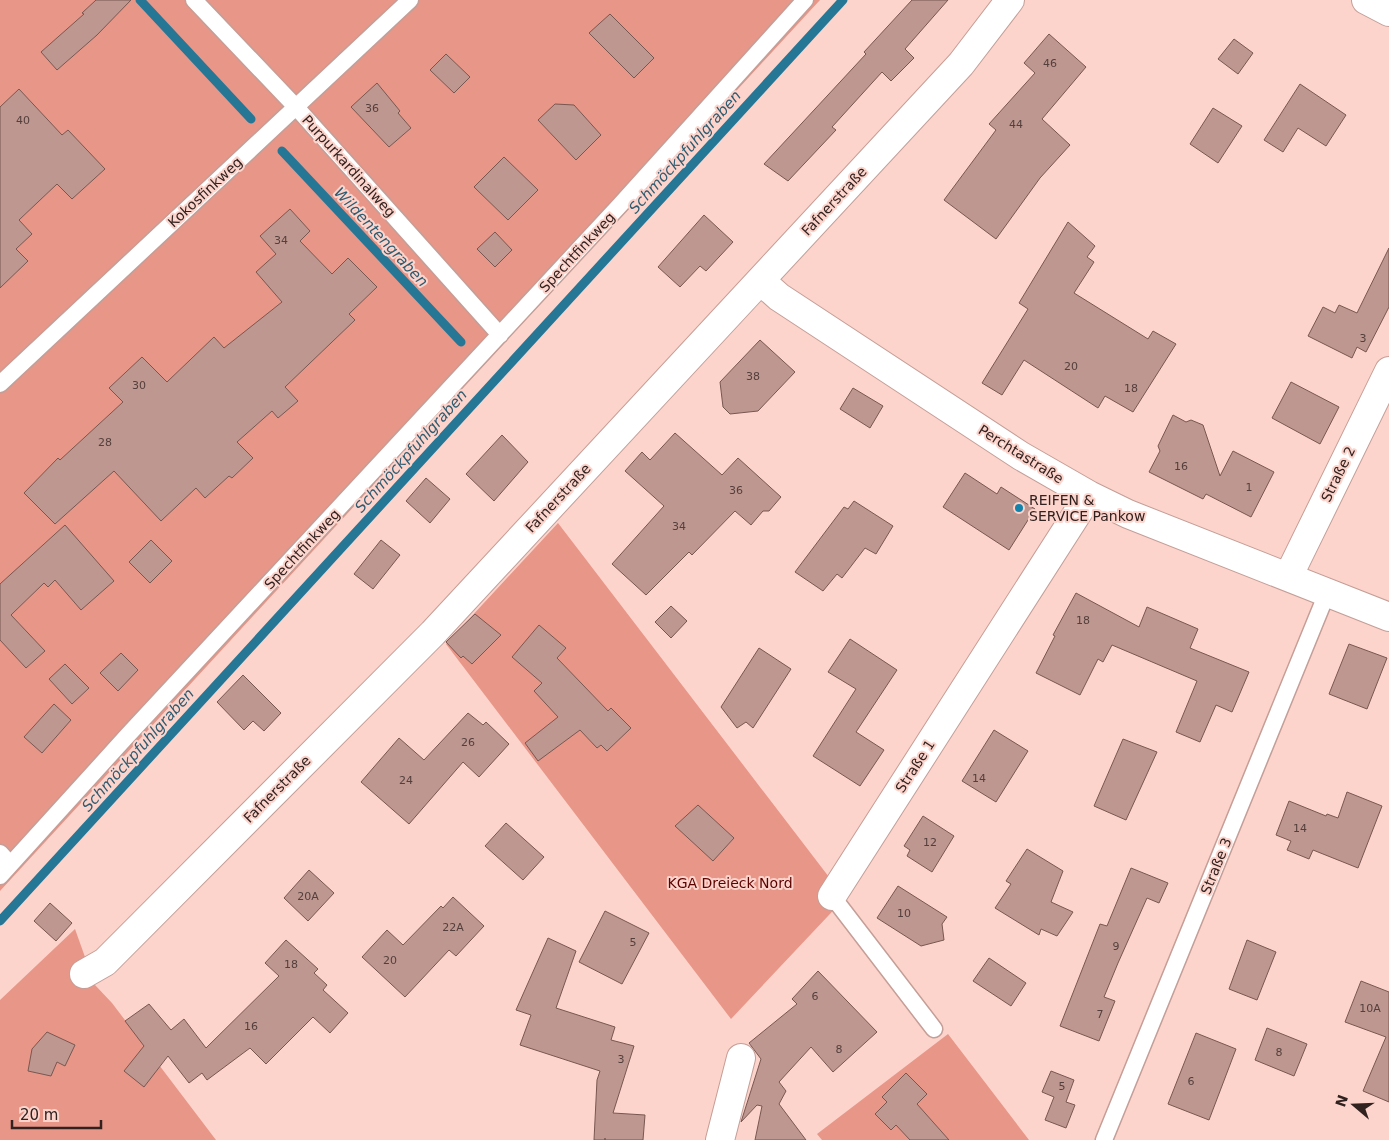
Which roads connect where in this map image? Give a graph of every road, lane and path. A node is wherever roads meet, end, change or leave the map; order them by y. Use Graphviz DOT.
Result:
graph roads {
  1 [pos="194,0"];
  2 [pos="410,0"];
  3 [pos="804,0"];
  4 [pos="1010,0"];
  5 [pos="1366,0"];
  6 [pos="1389,12"];
  7 [pos="296,107"];
  8 [pos="761,281"];
  9 [pos="500,335"];
  10 [pos="1389,371"];
  11 [pos="0,384"];
  12 [pos="1089,495"];
  13 [pos="1288,577"];
  14 [pos="1327,593"];
  15 [pos="1389,617"];
  16 [pos="3,865"];
  17 [pos="832,896"];
  18 [pos="84,974"];
  19 [pos="934,1029"];
  20 [pos="741,1058"];
  21 [pos="720,1140"];
  22 [pos="1104,1140"];
  1 -- 7 [label="lane, Purpurkardinalweg"];
  2 -- 7 [label="lane, Kokosfinkweg"];
  3 -- 9 [label="lane, Spechtfinkweg"];
  4 -- 8 [label="street, Fafnerstraße"];
  5 -- 6 [label="street"];
  7 -- 9 [label="lane, Purpurkardinalweg"];
  7 -- 11 [label="lane, Kokosfinkweg"];
  8 -- 12 [label="street, Perchtastraße"];
  8 -- 18 [label="street, Fafnerstraße"];
  9 -- 16 [label="lane, Spechtfinkweg"];
  10 -- 13 [label="street, Straße 2"];
  12 -- 13 [label="street, Perchtastraße"];
  12 -- 17 [label="street, Straße 1"];
  13 -- 14 [label="street, Perchtastraße"];
  14 -- 15 [label="street, Perchtastraße"];
  14 -- 22 [label="lane, Straße 3"];
  17 -- 19 [label="lane, Straße 1"];
  20 -- 21 [label="street"];
}
